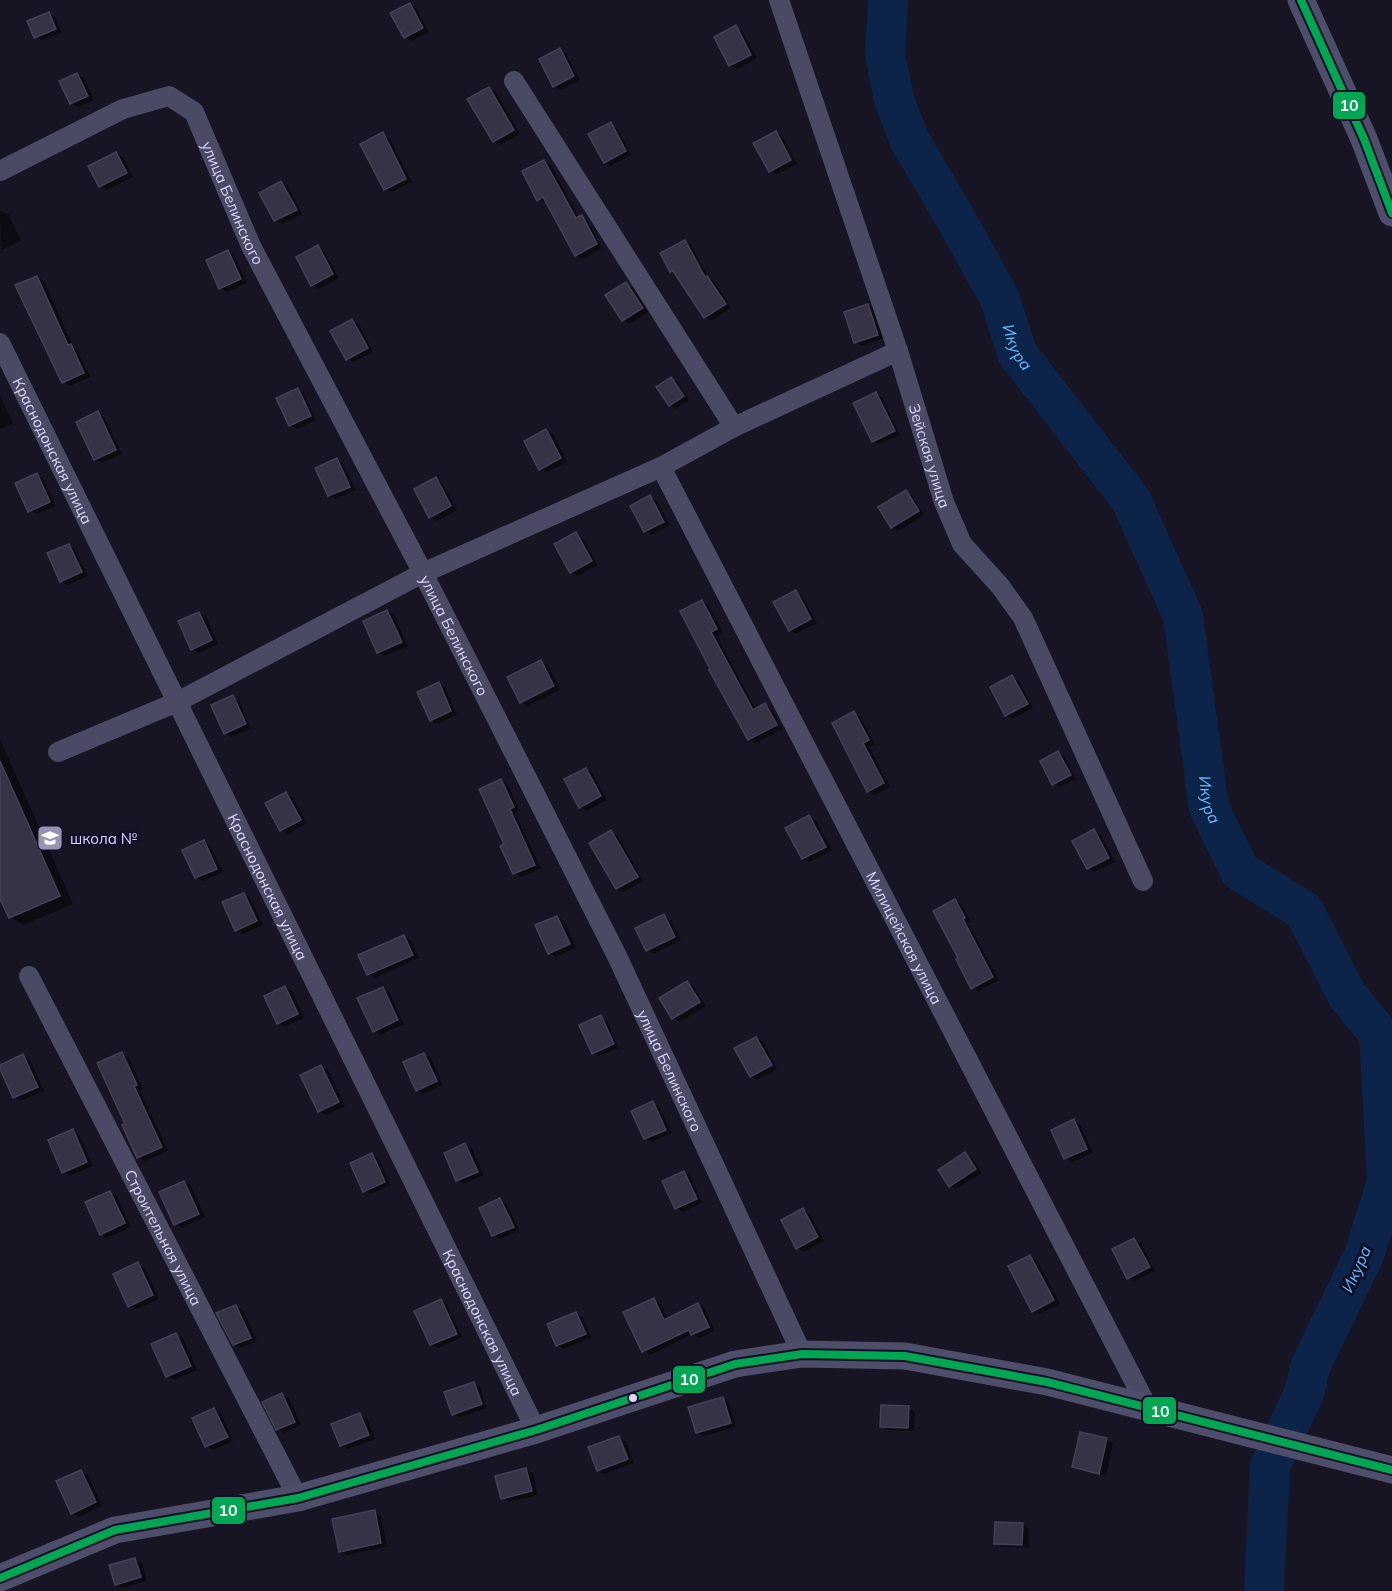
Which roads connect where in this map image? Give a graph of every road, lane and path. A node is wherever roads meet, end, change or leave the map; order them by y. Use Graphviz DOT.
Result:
graph roads {
  1 [pos="779,0"];
  2 [pos="1301,0"];
  3 [pos="514,81"];
  4 [pos="0,171"];
  5 [pos="1392,213"];
  6 [pos="0,343"];
  7 [pos="898,351"];
  8 [pos="734,427"];
  9 [pos="661,467"];
  10 [pos="423,573"];
  11 [pos="177,702"];
  12 [pos="58,752"];
  13 [pos="1143,881"];
  14 [pos="29,976"];
  15 [pos="802,1354"];
  16 [pos="1148,1408"];
  17 [pos="536,1430"];
  18 [pos="1392,1470"];
  19 [pos="298,1497"];
  20 [pos="0,1578"];
  1 -- 7 [label="street, Зейская улица"];
  2 -- 5 [label="street"];
  3 -- 8 [label="street"];
  4 -- 10 [label="street, улица Белинского"];
  6 -- 11 [label="street, Краснодонская улица"];
  7 -- 8 [label="street"];
  7 -- 13 [label="street, Зейская улица"];
  8 -- 9 [label="street"];
  9 -- 10 [label="street"];
  9 -- 16 [label="street, Милицейская улица"];
  10 -- 11 [label="street"];
  10 -- 15 [label="street, улица Белинского"];
  11 -- 12 [label="street"];
  11 -- 17 [label="street, Краснодонская улица"];
  14 -- 19 [label="street, Строительная улица"];
  15 -- 16 [label="street"];
  15 -- 17 [label="street"];
  16 -- 18 [label="street"];
  17 -- 19 [label="street"];
  19 -- 20 [label="street"];
}
